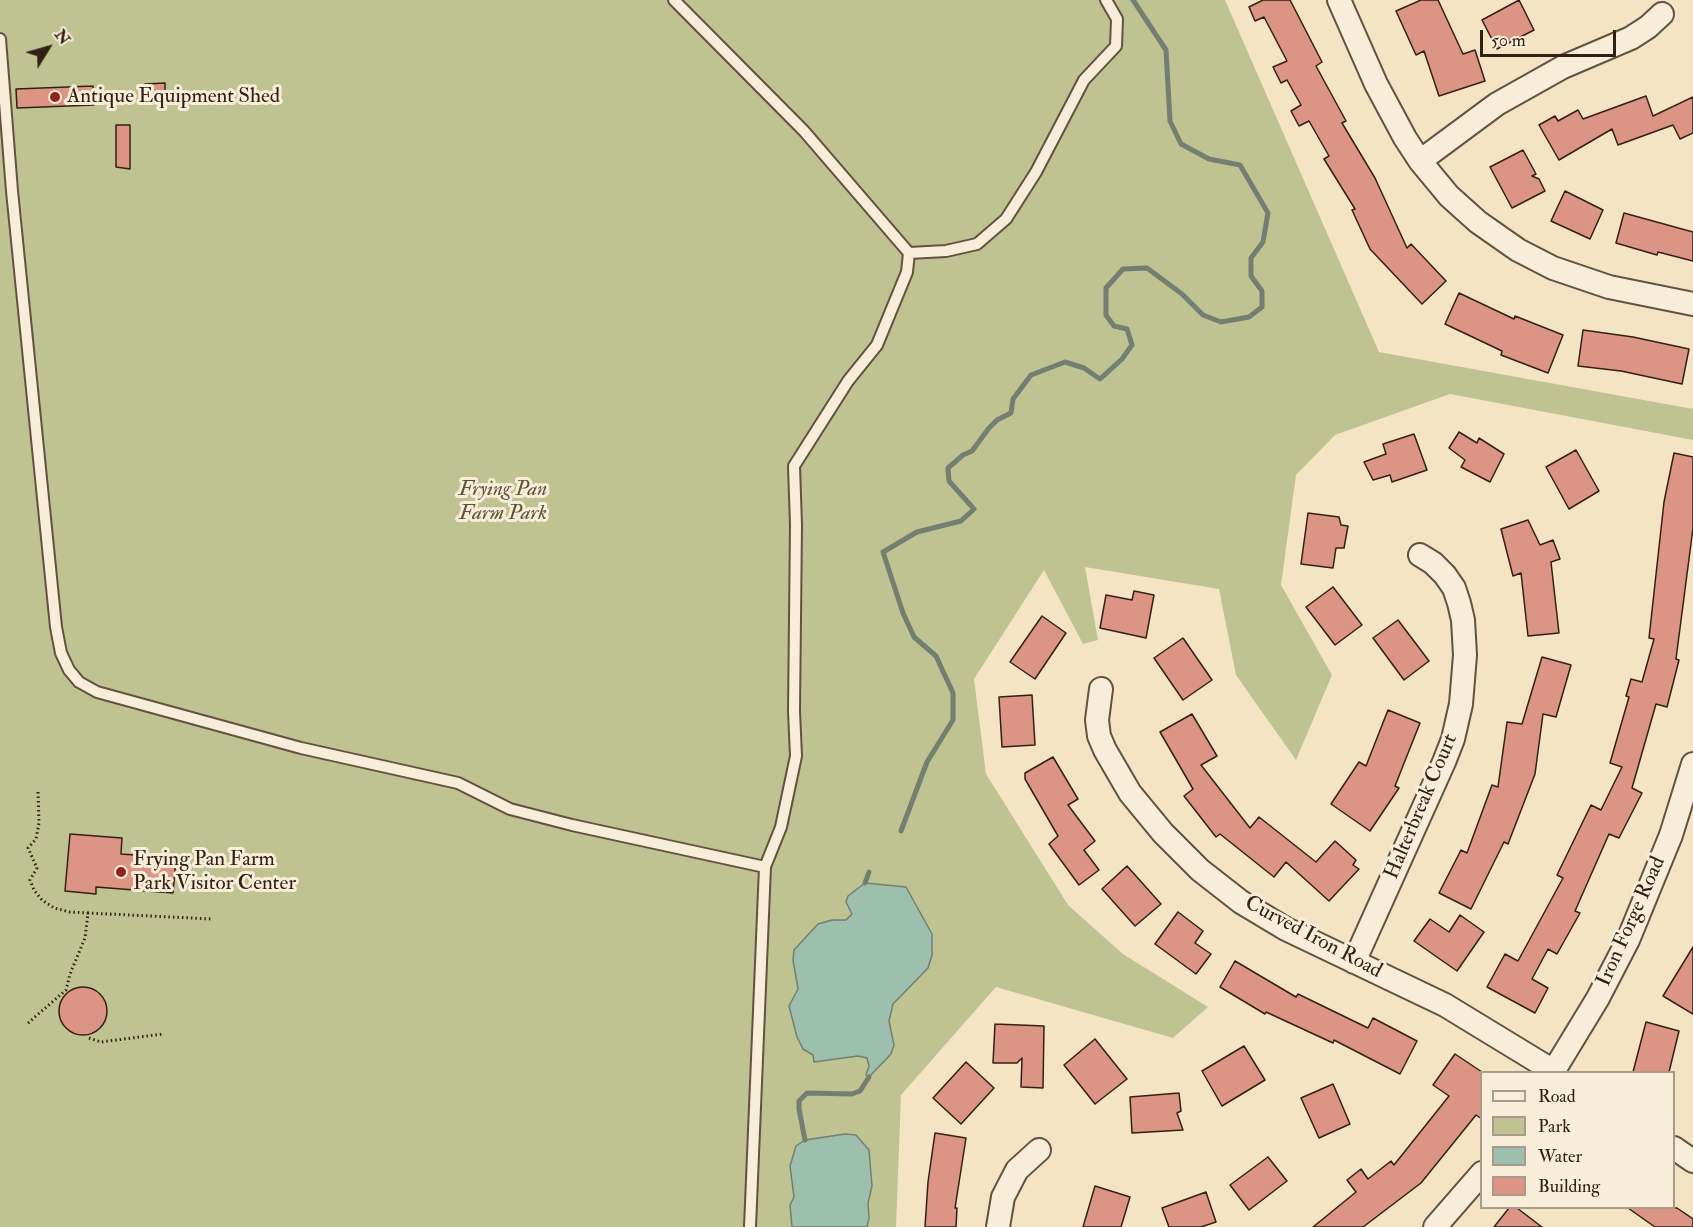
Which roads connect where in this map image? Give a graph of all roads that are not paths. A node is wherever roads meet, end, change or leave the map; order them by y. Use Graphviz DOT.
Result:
graph roads {
  1 [pos="674,0"];
  2 [pos="1106,0"];
  3 [pos="1339,0"];
  4 [pos="1662,14"];
  5 [pos="0,39"];
  6 [pos="1420,161"];
  7 [pos="909,253"];
  8 [pos="1693,304"];
  9 [pos="1420,555"];
  10 [pos="1101,688"];
  11 [pos="1693,764"];
  12 [pos="765,867"];
  13 [pos="1354,962"];
  14 [pos="1552,1071"];
  15 [pos="1555,1071"];
  16 [pos="1039,1150"];
  17 [pos="1675,1150"];
  18 [pos="1693,1161"];
  19 [pos="1480,1175"];
  20 [pos="750,1227"];
  21 [pos="998,1227"];
  22 [pos="1435,1227"];
  1 -- 7 [label="lane"];
  2 -- 7 [label="lane"];
  3 -- 6 [label="street"];
  4 -- 6 [label="street"];
  5 -- 12 [label="lane"];
  6 -- 8 [label="street"];
  7 -- 12 [label="lane"];
  9 -- 13 [label="street, Halterbreak Court"];
  10 -- 13 [label="street, Curved Iron Road"];
  11 -- 15 [label="street, Iron Forge Road"];
  12 -- 20 [label="lane"];
  13 -- 14 [label="street, Curved Iron Road"];
  16 -- 21 [label="street"];
  17 -- 18 [label="street"];
  19 -- 22 [label="street"];
}
